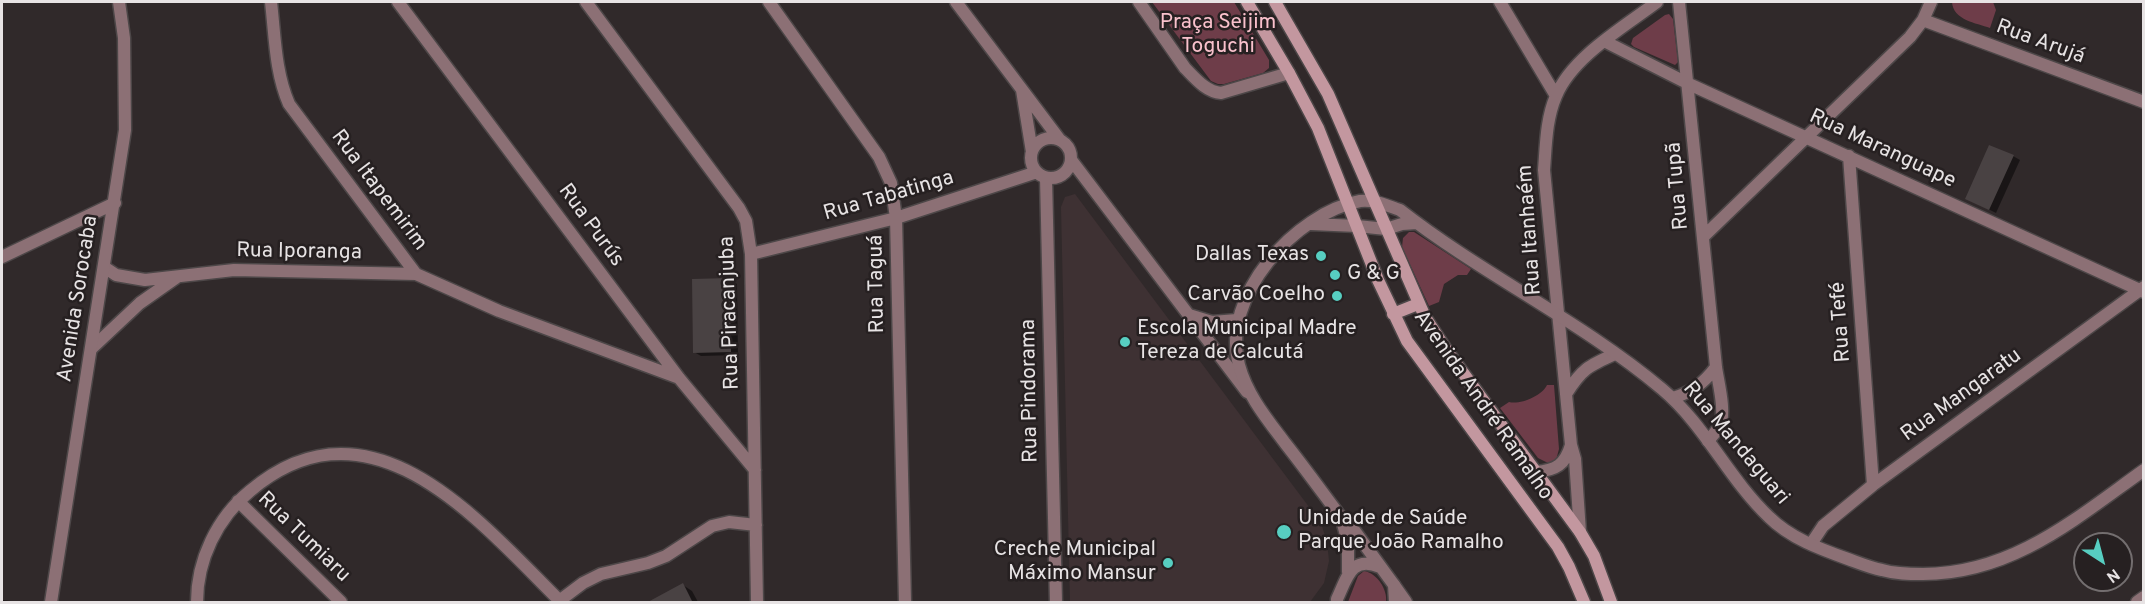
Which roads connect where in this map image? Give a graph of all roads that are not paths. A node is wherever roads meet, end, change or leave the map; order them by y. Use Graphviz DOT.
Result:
graph roads {
  1 [pos="119,2"];
  2 [pos="271,2"];
  3 [pos="398,2"];
  4 [pos="586,2"];
  5 [pos="770,2"];
  6 [pos="956,2"];
  7 [pos="1139,2"];
  8 [pos="1247,2"];
  9 [pos="1275,2"];
  10 [pos="1500,2"];
  11 [pos="1657,2"];
  12 [pos="1679,2"];
  13 [pos="1931,2"];
  14 [pos="1923,20"];
  15 [pos="1604,41"];
  16 [pos="1289,73"];
  17 [pos="1689,84"];
  18 [pos="1021,89"];
  19 [pos="1556,96"];
  20 [pos="2144,102"];
  21 [pos="1807,137"];
  22 [pos="1060,140"];
  23 [pos="1032,152"];
  24 [pos="1849,156"];
  25 [pos="1072,161"];
  26 [pos="1041,175"];
  27 [pos="1063,175"];
  28 [pos="1090,184"];
  29 [pos="1374,202"];
  30 [pos="115,203"];
  31 [pos="1349,206"];
  32 [pos="896,218"];
  33 [pos="1417,223"];
  34 [pos="1309,224"];
  35 [pos="1357,226"];
  36 [pos="1386,229"];
  37 [pos="1703,237"];
  38 [pos="751,254"];
  39 [pos="2,257"];
  40 [pos="104,267"];
  41 [pos="416,274"];
  42 [pos="181,275"];
  43 [pos="2142,290"];
  44 [pos="1418,304"];
  45 [pos="1393,314"];
  46 [pos="1189,315"];
  47 [pos="1557,315"];
  48 [pos="1237,320"];
  49 [pos="91,349"];
  50 [pos="1615,354"];
  51 [pos="1716,367"];
  52 [pos="679,378"];
  53 [pos="1566,394"];
  54 [pos="1673,398"];
  55 [pos="1255,402"];
  56 [pos="1708,441"];
  57 [pos="1570,445"];
  58 [pos="755,470"];
  59 [pos="2144,470"];
  60 [pos="1536,472"];
  61 [pos="1873,485"];
  62 [pos="237,501"];
  63 [pos="1340,516"];
  64 [pos="756,525"];
  65 [pos="1580,532"];
  66 [pos="1811,544"];
  67 [pos="1380,567"];
  68 [pos="1348,572"];
  69 [pos="1394,585"];
  70 [pos="2144,597"];
  71 [pos="1336,601"];
  72 [pos="560,602"];
  73 [pos="51,603"];
  74 [pos="197,603"];
  75 [pos="341,603"];
  76 [pos="757,603"];
  77 [pos="905,603"];
  78 [pos="1056,603"];
  79 [pos="1395,603"];
  80 [pos="1406,603"];
  81 [pos="1584,603"];
  82 [pos="1611,603"];
  83 [pos="2137,603"];
  1 -- 30 [label="street, Avenida Sorocaba"];
  2 -- 41 [label="street, Rua Itapemirim"];
  3 -- 52 [label="street, Rua Purús"];
  4 -- 38 [label="street, Rua Piracanjuba"];
  5 -- 32 [label="street, Rua Taguá"];
  6 -- 18 [label="street"];
  7 -- 16 [label="street"];
  8 -- 16 [label="main road, Avenida André Ramalho"];
  9 -- 29 [label="main road, Avenida André Ramalho"];
  10 -- 19 [label="street"];
  11 -- 15 [label="street, Rua Itanhaém"];
  12 -- 17 [label="street, Rua Tupã"];
  13 -- 14 [label="street"];
  14 -- 20 [label="street, Rua Arujá"];
  14 -- 21 [label="street"];
  15 -- 17 [label="street, Rua Maranguape"];
  15 -- 19 [label="street, Rua Itanhaém"];
  16 -- 31 [label="main road, Avenida André Ramalho"];
  17 -- 21 [label="street, Rua Maranguape"];
  17 -- 37 [label="street, Rua Tupã"];
  18 -- 22 [label="street"];
  18 -- 23 [label="street"];
  19 -- 47 [label="street, Rua Itanhaém"];
  21 -- 24 [label="street, Rua Maranguape"];
  21 -- 37 [label="street"];
  22 -- 23 [label="street"];
  22 -- 25 [label="street"];
  23 -- 26 [label="street"];
  24 -- 43 [label="street, Rua Maranguape"];
  24 -- 61 [label="street, Rua Tefé"];
  25 -- 27 [label="street"];
  25 -- 28 [label="street"];
  26 -- 27 [label="street"];
  26 -- 32 [label="street, Rua Tabatinga"];
  26 -- 78 [label="street, Rua Pindorama"];
  27 -- 28 [label="street"];
  28 -- 46 [label="street"];
  29 -- 31 [label="street"];
  29 -- 33 [label="street, Rua Mandaguari"];
  29 -- 36 [label="main road, Avenida André Ramalho"];
  30 -- 39 [label="street"];
  30 -- 40 [label="street, Avenida Sorocaba"];
  31 -- 34 [label="street"];
  31 -- 35 [label="main road, Avenida André Ramalho"];
  32 -- 38 [label="street, Rua Tabatinga"];
  32 -- 77 [label="street, Rua Taguá"];
  33 -- 36 [label="street"];
  33 -- 47 [label="street, Rua Mandaguari"];
  34 -- 35 [label="street"];
  34 -- 48 [label="street"];
  35 -- 36 [label="street"];
  35 -- 45 [label="main road, Avenida André Ramalho"];
  36 -- 44 [label="main road, Avenida André Ramalho"];
  37 -- 51 [label="street, Rua Tupã"];
  38 -- 58 [label="street, Rua Piracanjuba"];
  40 -- 42 [label="street, Rua Iporanga"];
  40 -- 49 [label="street, Avenida Sorocaba"];
  41 -- 42 [label="street, Rua Iporanga"];
  41 -- 52 [label="street, Rua Itapemirim"];
  42 -- 49 [label="street, Rua Iporanga"];
  43 -- 61 [label="street, Rua Mangaratu"];
  44 -- 45 [label="main road"];
  44 -- 60 [label="main road, Avenida André Ramalho"];
  45 -- 81 [label="main road, Avenida André Ramalho"];
  46 -- 48 [label="street"];
  46 -- 55 [label="street"];
  47 -- 50 [label="street, Rua Mandaguari"];
  47 -- 53 [label="street, Rua Itanhaém"];
  48 -- 55 [label="street"];
  49 -- 73 [label="street, Avenida Sorocaba"];
  50 -- 53 [label="street"];
  50 -- 54 [label="street, Rua Mandaguari"];
  51 -- 54 [label="street"];
  51 -- 56 [label="street, Rua Tupã"];
  52 -- 58 [label="street, Rua Purús"];
  53 -- 57 [label="street, Rua Itanhaém"];
  54 -- 56 [label="street, Rua Mandaguari"];
  55 -- 63 [label="street"];
  56 -- 66 [label="street, Rua Mandaguari"];
  57 -- 60 [label="street"];
  57 -- 65 [label="street, Rua Itanhaém"];
  58 -- 64 [label="street, Rua Piracanjuba"];
  59 -- 66 [label="street, Rua Mandaguari"];
  60 -- 65 [label="main road, Avenida André Ramalho"];
  61 -- 66 [label="street, Rua Mangaratu"];
  62 -- 72 [label="street"];
  62 -- 74 [label="street"];
  62 -- 75 [label="street, Rua Tumiaru"];
  63 -- 67 [label="street"];
  63 -- 68 [label="street"];
  64 -- 72 [label="street"];
  64 -- 76 [label="street, Rua Piracanjuba"];
  65 -- 82 [label="main road, Avenida André Ramalho"];
  67 -- 68 [label="street"];
  67 -- 69 [label="street"];
  68 -- 71 [label="street"];
  69 -- 79 [label="street"];
  69 -- 80 [label="street"];
  70 -- 83 [label="street"];
}
